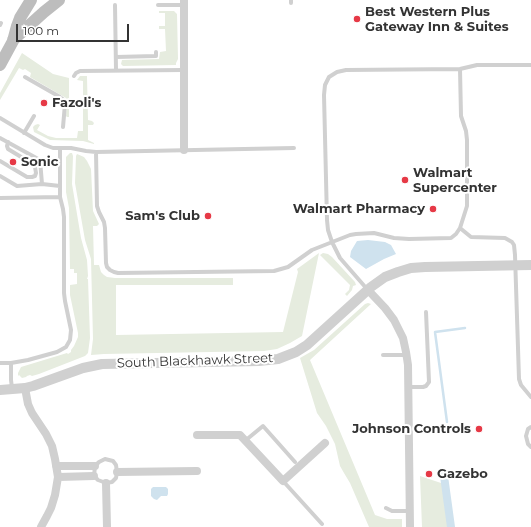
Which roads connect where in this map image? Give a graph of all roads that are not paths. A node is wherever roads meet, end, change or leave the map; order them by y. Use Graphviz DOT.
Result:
graph roads {
  1 [pos="31,0"];
  2 [pos="59,0"];
  3 [pos="184,2"];
  4 [pos="115,5"];
  5 [pos="158,5"];
  6 [pos="12,41"];
  7 [pos="156,52"];
  8 [pos="116,56"];
  9 [pos="0,65"];
  10 [pos="531,65"];
  11 [pos="460,69"];
  12 [pos="116,70"];
  13 [pos="184,70"];
  14 [pos="74,76"];
  15 [pos="25,77"];
  16 [pos="34,116"];
  17 [pos="1,121"];
  18 [pos="63,127"];
  19 [pos="24,133"];
  20 [pos="0,138"];
  21 [pos="8,142"];
  22 [pos="60,148"];
  23 [pos="294,148"];
  24 [pos="184,150"];
  25 [pos="96,152"];
  26 [pos="0,161"];
  27 [pos="0,176"];
  28 [pos="42,184"];
  29 [pos="60,186"];
  30 [pos="60,197"];
  31 [pos="0,198"];
  32 [pos="460,228"];
  33 [pos="332,242"];
  34 [pos="515,265"];
  35 [pos="531,265"];
  36 [pos="368,290"];
  37 [pos="426,312"];
  38 [pos="383,355"];
  39 [pos="407,355"];
  40 [pos="11,362"];
  41 [pos="0,363"];
  42 [pos="408,387"];
  43 [pos="25,388"];
  44 [pos="12,389"];
  45 [pos="0,390"];
  46 [pos="531,397"];
  47 [pos="531,427"];
  48 [pos="197,435"];
  49 [pos="246,440"];
  50 [pos="326,443"];
  51 [pos="531,447"];
  52 [pos="295,462"];
  53 [pos="56,466"];
  54 [pos="95,466"];
  55 [pos="197,471"];
  56 [pos="117,472"];
  57 [pos="94,476"];
  58 [pos="58,477"];
  59 [pos="283,481"];
  60 [pos="106,483"];
  61 [pos="386,508"];
  62 [pos="410,511"];
  63 [pos="322,524"];
  64 [pos="41,527"];
  65 [pos="107,527"];
  66 [pos="410,527"];
  1 -- 6 [label="main road"];
  2 -- 6 [label="main road"];
  3 -- 5 [label="lane"];
  3 -- 13 [label="street"];
  4 -- 8 [label="lane"];
  6 -- 9 [label="main road"];
  7 -- 8 [label="lane"];
  8 -- 12 [label="lane"];
  10 -- 11 [label="lane"];
  11 -- 32 [label="lane"];
  11 -- 33 [label="lane"];
  12 -- 13 [label="lane"];
  12 -- 14 [label="lane"];
  13 -- 24 [label="street"];
  15 -- 18 [label="lane"];
  16 -- 19 [label="lane"];
  17 -- 19 [label="lane"];
  19 -- 22 [label="lane"];
  20 -- 21 [label="lane"];
  21 -- 26 [label="lane"];
  21 -- 28 [label="lane"];
  22 -- 25 [label="lane"];
  22 -- 29 [label="lane"];
  23 -- 24 [label="lane"];
  24 -- 25 [label="lane"];
  25 -- 33 [label="lane"];
  27 -- 28 [label="lane"];
  28 -- 29 [label="lane"];
  29 -- 30 [label="lane"];
  30 -- 31 [label="lane"];
  30 -- 40 [label="lane"];
  32 -- 33 [label="lane"];
  32 -- 34 [label="lane"];
  33 -- 36 [label="lane"];
  34 -- 35 [label="street, South Blackhawk Street"];
  34 -- 36 [label="street, South Blackhawk Street"];
  34 -- 46 [label="lane"];
  36 -- 39 [label="street"];
  36 -- 43 [label="street, South Blackhawk Street"];
  37 -- 42 [label="lane"];
  38 -- 39 [label="lane"];
  39 -- 42 [label="street"];
  40 -- 41 [label="lane"];
  40 -- 44 [label="lane"];
  42 -- 62 [label="street"];
  43 -- 44 [label="street, South Blackhawk Street"];
  43 -- 53 [label="street"];
  44 -- 45 [label="street, South Blackhawk Street"];
  47 -- 51 [label="lane"];
  48 -- 49 [label="street"];
  49 -- 52 [label="lane"];
  49 -- 59 [label="street"];
  50 -- 59 [label="street"];
  53 -- 54 [label="street"];
  53 -- 58 [label="street"];
  54 -- 56 [label="lane"];
  54 -- 57 [label="lane"];
  55 -- 56 [label="street"];
  56 -- 60 [label="lane"];
  57 -- 58 [label="street"];
  57 -- 60 [label="lane"];
  58 -- 64 [label="street"];
  59 -- 63 [label="lane"];
  60 -- 65 [label="street"];
  61 -- 62 [label="lane"];
  62 -- 66 [label="street"];
}
